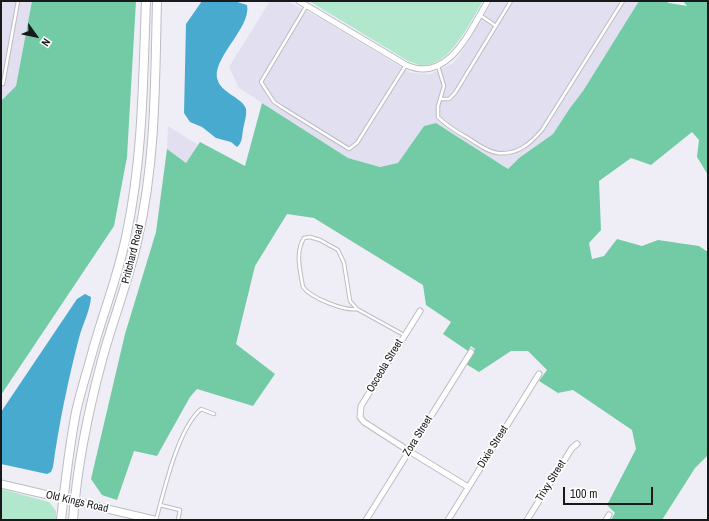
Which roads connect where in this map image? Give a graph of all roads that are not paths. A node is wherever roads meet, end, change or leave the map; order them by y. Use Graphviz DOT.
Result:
graph roads {
  1 [pos="18,1"];
  2 [pos="146,1"];
  3 [pos="157,1"];
  4 [pos="299,1"];
  5 [pos="488,1"];
  6 [pos="511,1"];
  7 [pos="623,1"];
  8 [pos="308,5"];
  9 [pos="479,15"];
  10 [pos="496,26"];
  11 [pos="406,66"];
  12 [pos="438,66"];
  13 [pos="3,84"];
  14 [pos="440,99"];
  15 [pos="357,309"];
  16 [pos="420,311"];
  17 [pos="404,335"];
  18 [pos="471,352"];
  19 [pos="539,374"];
  20 [pos="214,414"];
  21 [pos="577,444"];
  22 [pos="409,451"];
  23 [pos="1,484"];
  24 [pos="468,487"];
  25 [pos="64,499"];
  26 [pos="74,501"];
  27 [pos="160,505"];
  28 [pos="61,520"];
  29 [pos="73,520"];
  30 [pos="155,520"];
  31 [pos="178,520"];
  32 [pos="366,520"];
  33 [pos="448,520"];
  34 [pos="527,520"];
  1 -- 13 [label="lane"];
  2 -- 25 [label="main road, Pritchard Road"];
  3 -- 26 [label="main road, Pritchard Road"];
  4 -- 8 [label="street"];
  5 -- 9 [label="street"];
  6 -- 10 [label="lane"];
  7 -- 14 [label="lane"];
  8 -- 11 [label="street"];
  8 -- 11 [label="lane"];
  9 -- 10 [label="lane"];
  9 -- 12 [label="street"];
  10 -- 14 [label="lane"];
  11 -- 12 [label="street"];
  12 -- 14 [label="lane"];
  15 -- 15 [label="lane"];
  15 -- 17 [label="lane"];
  16 -- 17 [label="street, Osceola Street"];
  17 -- 22 [label="street, Osceola Street"];
  18 -- 22 [label="street, Zora Street"];
  19 -- 24 [label="street, Dixie Street"];
  20 -- 27 [label="lane"];
  21 -- 34 [label="street, Trixy Street"];
  22 -- 24 [label="street"];
  22 -- 32 [label="street, Zora Street"];
  23 -- 25 [label="street, Old Kings Road"];
  24 -- 33 [label="street, Dixie Street"];
  25 -- 26 [label="street, Old Kings Road"];
  25 -- 28 [label="main road, Pritchard Road"];
  26 -- 29 [label="main road, Pritchard Road"];
  26 -- 30 [label="street, Old Kings Road"];
  27 -- 30 [label="lane"];
  27 -- 31 [label="lane"];
}
